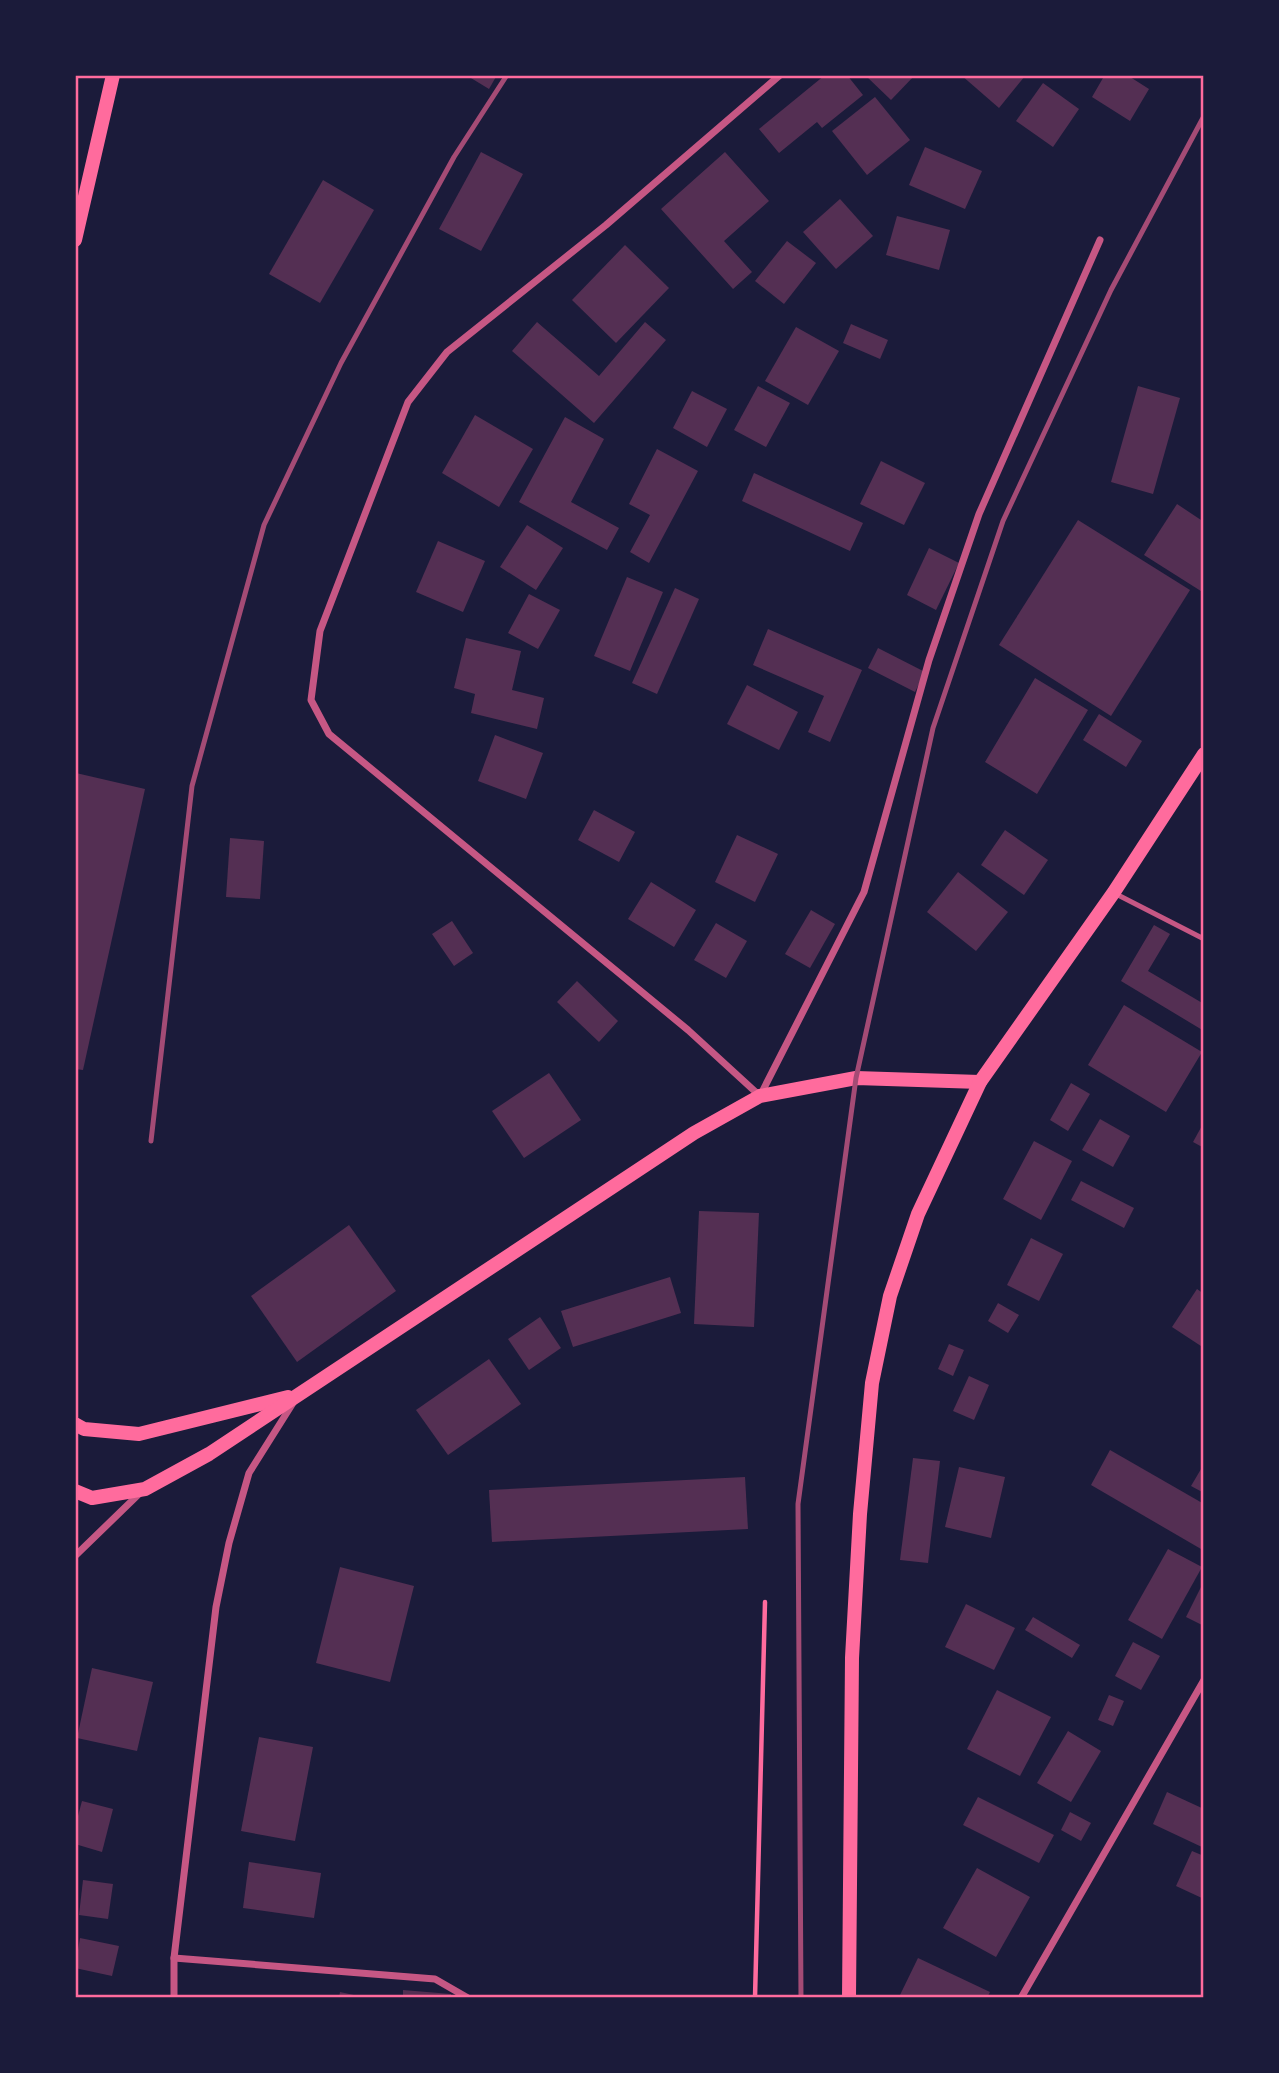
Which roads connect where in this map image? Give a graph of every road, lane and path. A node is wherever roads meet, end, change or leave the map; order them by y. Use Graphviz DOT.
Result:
graph roads {
  1 [pos="113,75"];
  2 [pos="780,75"];
  3 [pos="75,240"];
  4 [pos="1100,240"];
  5 [pos="1204,754"];
  6 [pos="1114,892"];
  7 [pos="1204,939"];
  8 [pos="980,1082"];
  9 [pos="761,1096"];
  10 [pos="299,1394"];
  11 [pos="75,1424"];
  12 [pos="145,1489"];
  13 [pos="75,1492"];
  14 [pos="75,1556"];
  15 [pos="765,1602"];
  16 [pos="1204,1680"];
  17 [pos="174,1958"];
  18 [pos="174,1998"];
  19 [pos="468,1998"];
  20 [pos="755,1998"];
  21 [pos="849,1998"];
  22 [pos="1021,1998"];
  1 -- 3 [label="main road"];
  2 -- 9 [label="street"];
  4 -- 9 [label="street"];
  5 -- 6 [label="main road"];
  6 -- 7 [label="lane"];
  6 -- 8 [label="main road"];
  8 -- 9 [label="main road"];
  8 -- 21 [label="main road"];
  9 -- 10 [label="main road"];
  10 -- 11 [label="main road"];
  10 -- 12 [label="main road"];
  10 -- 17 [label="street"];
  12 -- 13 [label="main road"];
  12 -- 14 [label="street"];
  15 -- 20 [label="path"];
  16 -- 22 [label="street"];
  17 -- 18 [label="street"];
  17 -- 19 [label="street"];
}
